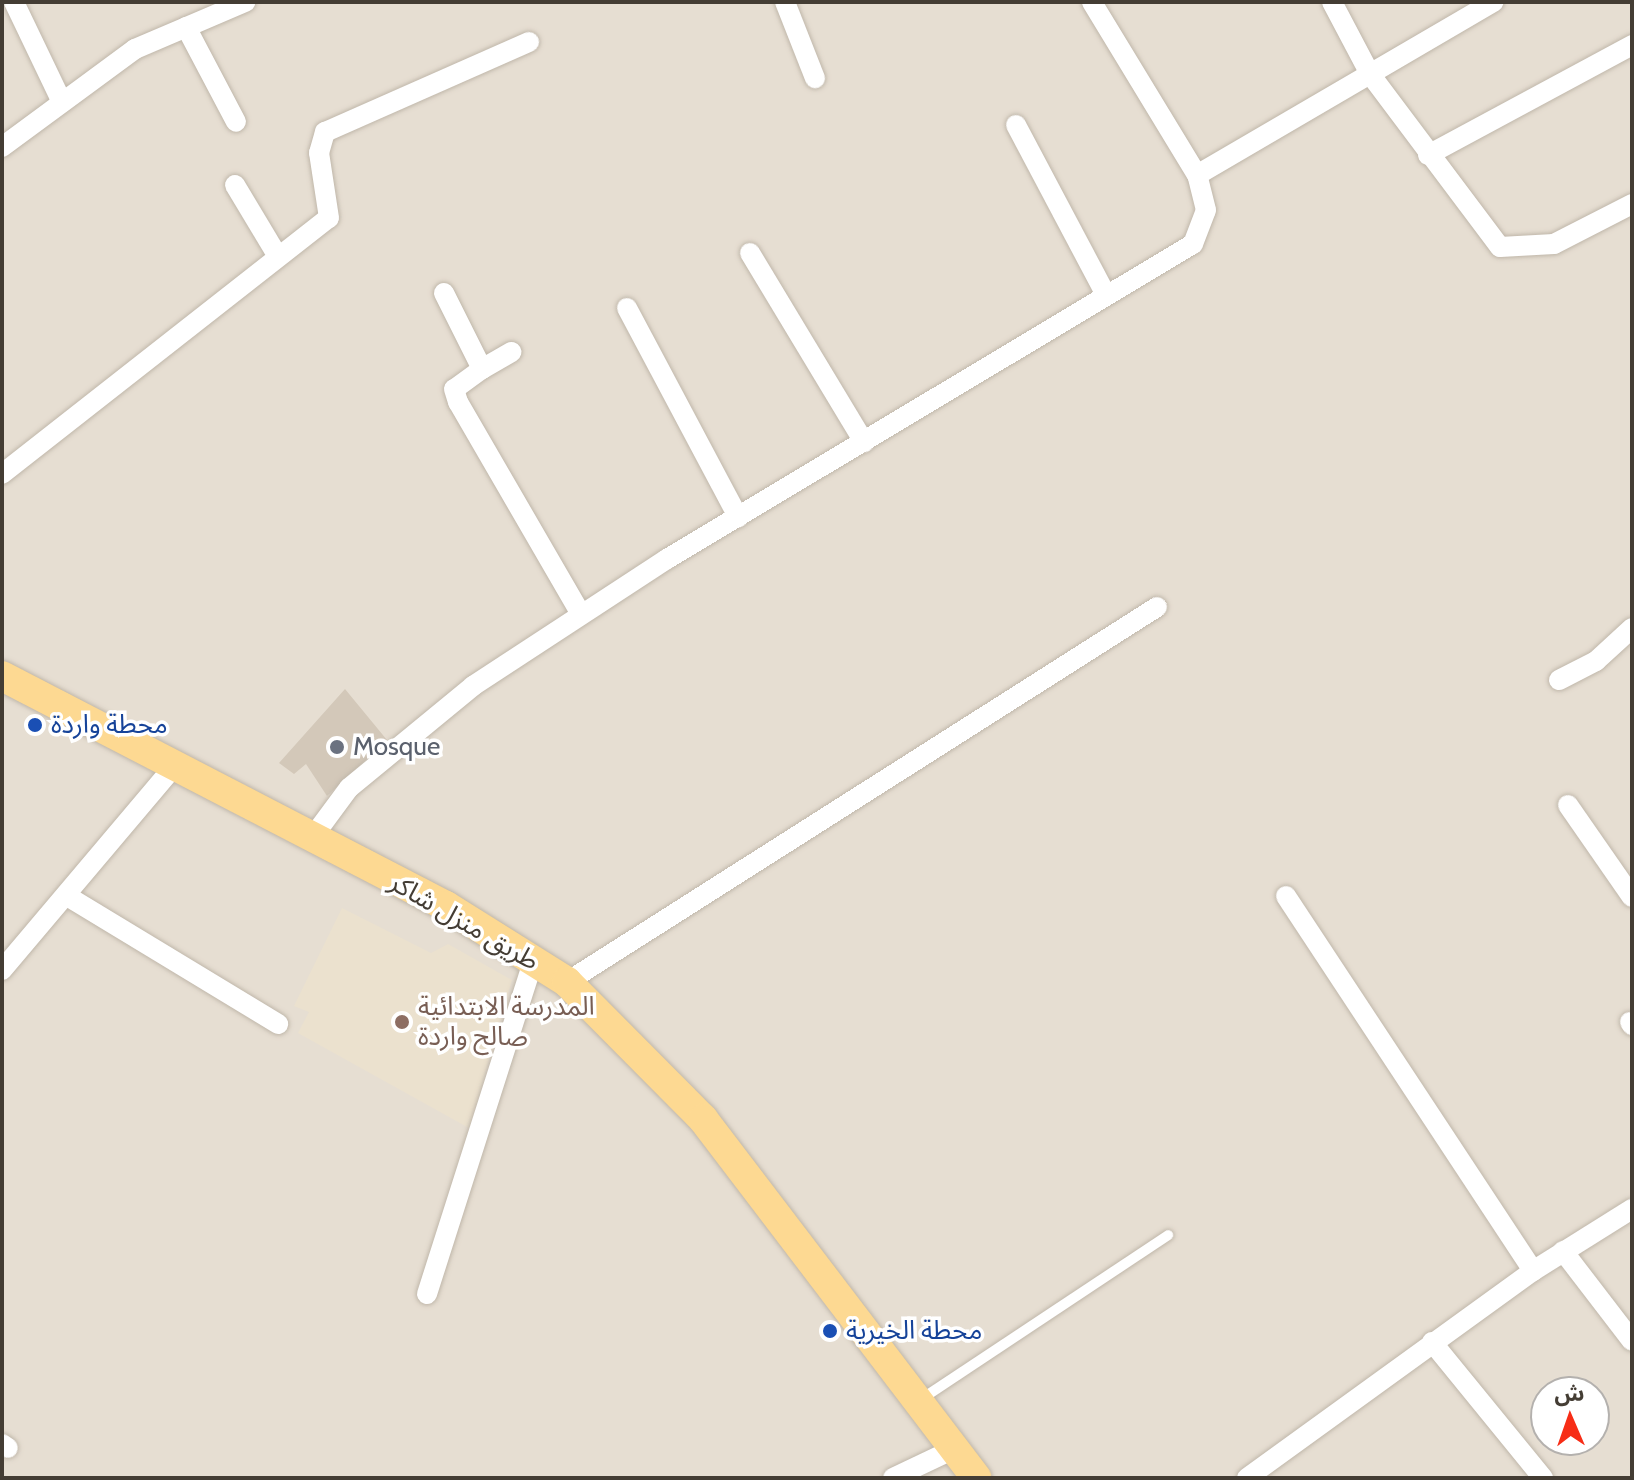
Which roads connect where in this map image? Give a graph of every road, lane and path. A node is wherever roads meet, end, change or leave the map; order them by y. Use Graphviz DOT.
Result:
graph roads {
  1 [pos="14,2"];
  2 [pos="245,2"];
  3 [pos="785,2"];
  4 [pos="1092,2"];
  5 [pos="1332,2"];
  6 [pos="1486,3"];
  7 [pos="186,27"];
  8 [pos="529,42"];
  9 [pos="1632,45"];
  10 [pos="1370,74"];
  11 [pos="815,78"];
  12 [pos="61,100"];
  13 [pos="236,122"];
  14 [pos="1016,125"];
  15 [pos="2,147"];
  16 [pos="1428,155"];
  17 [pos="1197,175"];
  18 [pos="235,185"];
  19 [pos="1632,204"];
  20 [pos="750,253"];
  21 [pos="277,255"];
  22 [pos="444,293"];
  23 [pos="1106,295"];
  24 [pos="627,308"];
  25 [pos="512,352"];
  26 [pos="482,369"];
  27 [pos="864,442"];
  28 [pos="2,474"];
  29 [pos="738,517"];
  30 [pos="1157,607"];
  31 [pos="581,614"];
  32 [pos="1632,628"];
  33 [pos="2,676"];
  34 [pos="1559,680"];
  35 [pos="175,765"];
  36 [pos="1568,805"];
  37 [pos="312,838"];
  38 [pos="67,896"];
  39 [pos="1286,896"];
  40 [pos="1632,897"];
  41 [pos="533,961"];
  42 [pos="2,970"];
  43 [pos="567,982"];
  44 [pos="278,1024"];
  45 [pos="1632,1209"];
  46 [pos="1168,1235"];
  47 [pos="1563,1251"];
  48 [pos="1533,1271"];
  49 [pos="427,1294"];
  50 [pos="1632,1341"];
  51 [pos="1432,1342"];
  52 [pos="918,1401"];
  53 [pos="954,1449"];
  54 [pos="893,1478"];
  55 [pos="976,1478"];
  56 [pos="1247,1478"];
  57 [pos="1543,1478"];
  1 -- 12 [label="street"];
  2 -- 7 [label="street"];
  3 -- 11 [label="street"];
  4 -- 17 [label="street"];
  5 -- 10 [label="street"];
  6 -- 10 [label="street"];
  7 -- 12 [label="street"];
  7 -- 13 [label="street"];
  8 -- 21 [label="street"];
  9 -- 16 [label="street"];
  10 -- 16 [label="street"];
  10 -- 17 [label="street"];
  12 -- 15 [label="street"];
  14 -- 23 [label="street"];
  16 -- 19 [label="street"];
  17 -- 23 [label="street"];
  18 -- 21 [label="street"];
  20 -- 27 [label="street"];
  21 -- 28 [label="street"];
  22 -- 26 [label="street"];
  23 -- 27 [label="street"];
  24 -- 29 [label="street"];
  25 -- 26 [label="street"];
  26 -- 31 [label="street"];
  27 -- 29 [label="street"];
  29 -- 31 [label="street"];
  30 -- 43 [label="street"];
  31 -- 37 [label="street"];
  32 -- 34 [label="street"];
  33 -- 35 [label="main road, طريق منزل شاكر"];
  35 -- 37 [label="main road, طريق منزل شاكر"];
  35 -- 38 [label="street"];
  36 -- 40 [label="street"];
  37 -- 41 [label="main road, طريق منزل شاكر"];
  38 -- 42 [label="street"];
  38 -- 44 [label="street"];
  39 -- 48 [label="street"];
  41 -- 43 [label="main road, طريق منزل شاكر"];
  41 -- 49 [label="street"];
  43 -- 52 [label="main road, طريق منزل شاكر"];
  45 -- 47 [label="street"];
  46 -- 52 [label="lane"];
  47 -- 48 [label="street"];
  47 -- 50 [label="street"];
  48 -- 51 [label="street"];
  51 -- 56 [label="street"];
  51 -- 57 [label="street"];
  52 -- 53 [label="main road, طريق منزل شاكر"];
  53 -- 54 [label="street"];
  53 -- 55 [label="main road, طريق منزل شاكر"];
}
